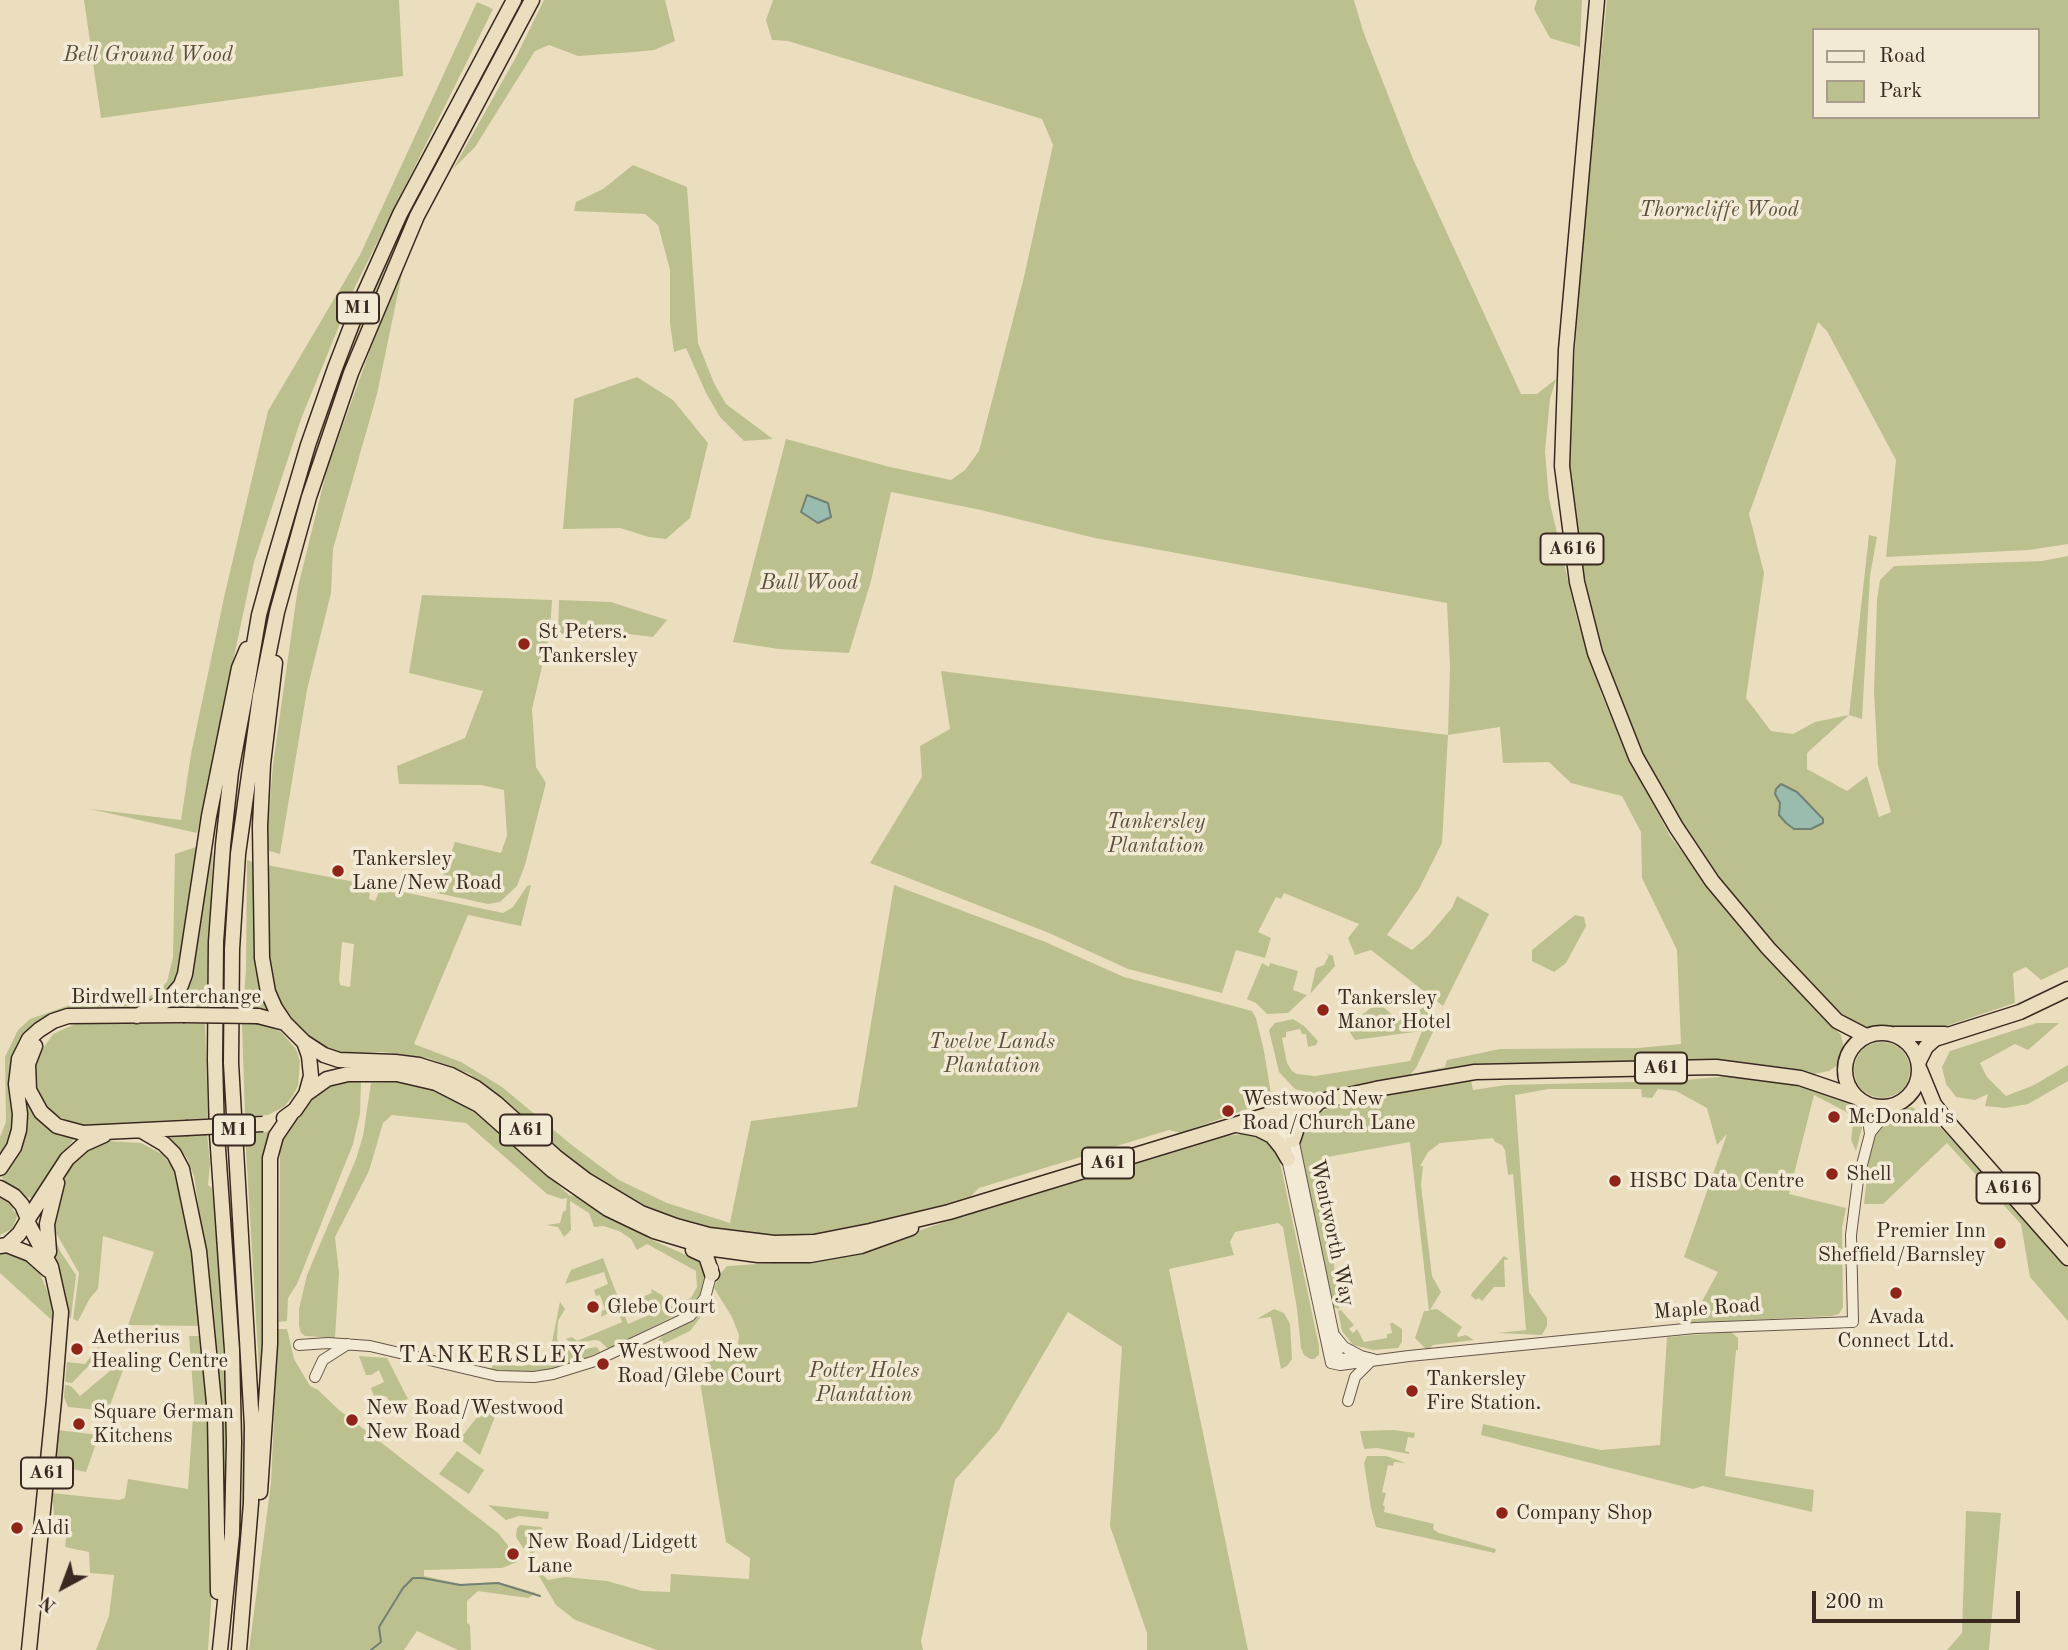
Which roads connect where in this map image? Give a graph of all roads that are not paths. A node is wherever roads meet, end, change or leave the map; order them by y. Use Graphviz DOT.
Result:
graph roads {
  1 [pos="514,0"];
  2 [pos="1597,0"];
  3 [pos="531,3"];
  4 [pos="277,612"];
  5 [pos="259,615"];
  6 [pos="2068,989"];
  7 [pos="138,1016"];
  8 [pos="1837,1021"];
  9 [pos="285,1023"];
  10 [pos="49,1024"];
  11 [pos="1890,1033"];
  12 [pos="1946,1034"];
  13 [pos="1866,1036"];
  14 [pos="304,1042"];
  15 [pos="1848,1057"];
  16 [pos="1919,1065"];
  17 [pos="348,1067"];
  18 [pos="1810,1081"];
  19 [pos="306,1094"];
  20 [pos="1861,1100"];
  21 [pos="1320,1101"];
  22 [pos="1898,1104"];
  23 [pos="1282,1110"];
  24 [pos="291,1114"];
  25 [pos="1946,1120"];
  26 [pos="1234,1124"];
  27 [pos="142,1131"];
  28 [pos="112,1133"];
  29 [pos="1870,1134"];
  30 [pos="1293,1140"];
  31 [pos="1287,1159"];
  32 [pos="63,1165"];
  33 [pos="0,1167"];
  34 [pos="0,1188"];
  35 [pos="949,1212"];
  36 [pos="28,1220"];
  37 [pos="654,1225"];
  38 [pos="720,1244"];
  39 [pos="4,1246"];
  40 [pos="780,1255"];
  41 [pos="2068,1258"];
  42 [pos="52,1272"];
  43 [pos="712,1273"];
  44 [pos="1333,1333"];
  45 [pos="348,1344"];
  46 [pos="299,1345"];
  47 [pos="1361,1356"];
  48 [pos="1374,1360"];
  49 [pos="1337,1363"];
  50 [pos="315,1377"];
  51 [pos="1348,1401"];
  52 [pos="245,1579"];
  53 [pos="221,1644"];
  54 [pos="29,1650"];
  55 [pos="239,1650"];
  1 -- 5 [label="highway, M1"];
  2 -- 8 [label="highway, A616"];
  3 -- 4 [label="highway, M1"];
  4 -- 9 [label="highway, M1"];
  4 -- 52 [label="highway, M1"];
  5 -- 7 [label="highway, M1"];
  5 -- 53 [label="highway, M1"];
  6 -- 12 [label="highway"];
  7 -- 9 [label="highway, Birdwell Interchange, bridge"];
  7 -- 10 [label="highway, Birdwell Interchange"];
  8 -- 13 [label="highway, A616"];
  8 -- 15 [label="highway, A616"];
  9 -- 14 [label="highway, Birdwell Interchange / A61"];
  10 -- 28 [label="highway, Birdwell Interchange"];
  10 -- 33 [label="highway"];
  11 -- 12 [label="highway"];
  11 -- 13 [label="highway"];
  11 -- 16 [label="highway"];
  12 -- 16 [label="highway"];
  13 -- 15 [label="highway"];
  14 -- 17 [label="highway, A61"];
  14 -- 19 [label="highway"];
  15 -- 18 [label="highway"];
  15 -- 20 [label="highway"];
  16 -- 22 [label="highway"];
  16 -- 25 [label="highway, A616"];
  17 -- 19 [label="highway, A61"];
  17 -- 37 [label="highway, A61"];
  18 -- 20 [label="highway, A61"];
  18 -- 21 [label="highway, A61"];
  19 -- 24 [label="highway, A61"];
  20 -- 22 [label="highway"];
  20 -- 29 [label="street, Maple Road"];
  21 -- 23 [label="highway, A61"];
  21 -- 30 [label="highway"];
  22 -- 25 [label="highway, A616"];
  22 -- 29 [label="street, Maple Road"];
  23 -- 26 [label="highway, A61"];
  23 -- 30 [label="street, Wentworth Way"];
  23 -- 31 [label="street, Wentworth Way"];
  24 -- 27 [label="highway, Birdwell Interchange, bridge"];
  24 -- 52 [label="highway"];
  25 -- 41 [label="highway, A616"];
  26 -- 31 [label="highway"];
  26 -- 35 [label="highway, A61"];
  27 -- 28 [label="highway, Birdwell Interchange"];
  27 -- 53 [label="highway"];
  28 -- 32 [label="highway"];
  29 -- 48 [label="street, Maple Road"];
  30 -- 44 [label="street, Wentworth Way"];
  31 -- 49 [label="street, Wentworth Way"];
  32 -- 36 [label="highway"];
  32 -- 42 [label="highway"];
  34 -- 36 [label="highway, A61"];
  35 -- 38 [label="highway, A61"];
  35 -- 40 [label="highway, A61"];
  36 -- 39 [label="highway"];
  36 -- 42 [label="highway, A61"];
  37 -- 38 [label="highway, A61"];
  37 -- 43 [label="highway"];
  38 -- 40 [label="highway, A61"];
  38 -- 43 [label="street"];
  39 -- 42 [label="highway"];
  40 -- 43 [label="highway"];
  42 -- 54 [label="highway, A61"];
  43 -- 45 [label="street"];
  44 -- 47 [label="street"];
  44 -- 49 [label="street, Wentworth Way"];
  45 -- 46 [label="street"];
  45 -- 50 [label="street"];
  47 -- 48 [label="street, Maple Road"];
  47 -- 49 [label="street, Maple Road"];
  48 -- 49 [label="street, Maple Road"];
  48 -- 51 [label="street"];
  52 -- 55 [label="highway, M1"];
}
